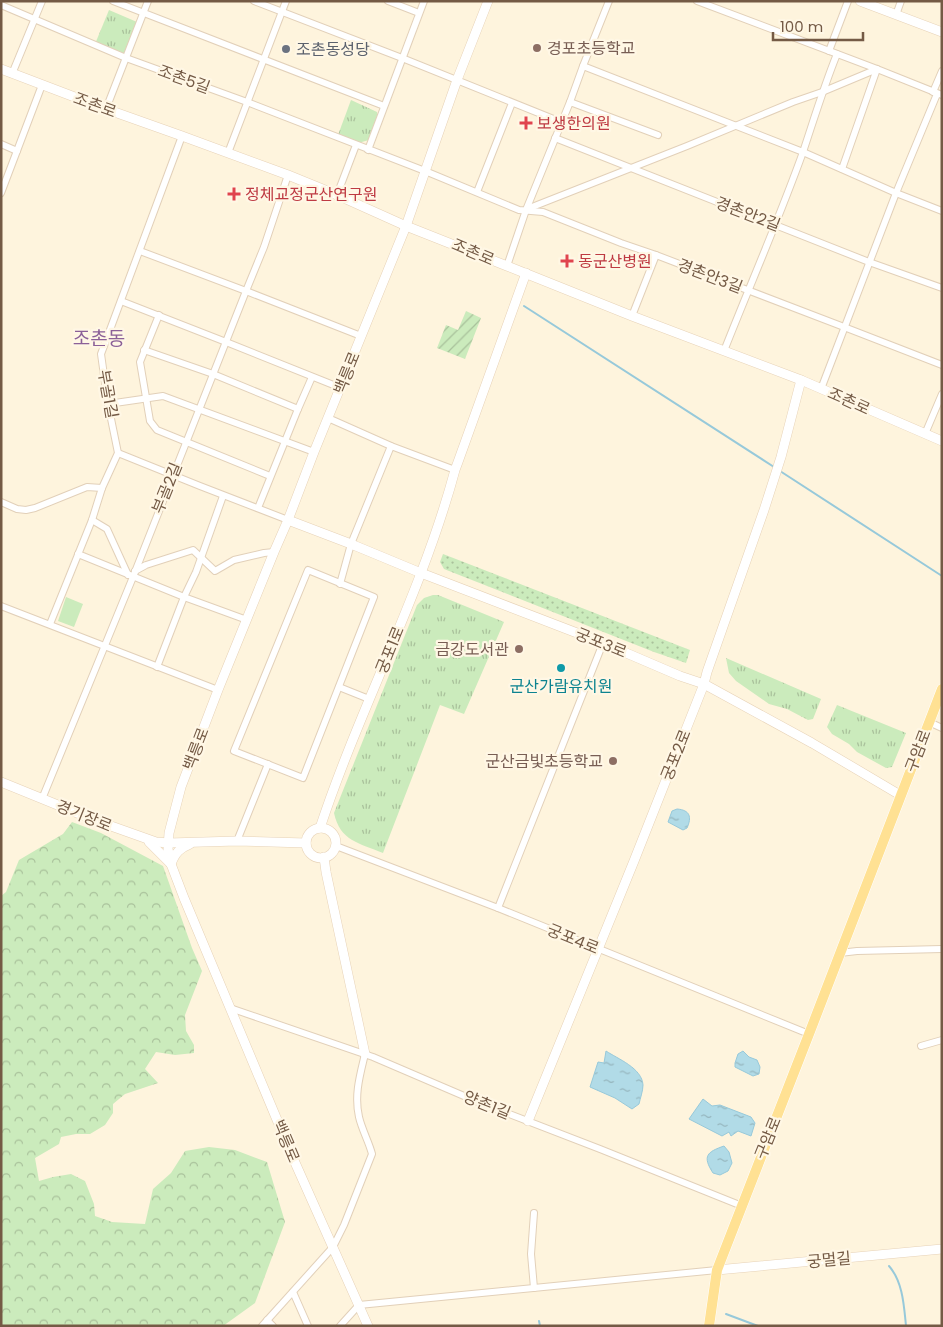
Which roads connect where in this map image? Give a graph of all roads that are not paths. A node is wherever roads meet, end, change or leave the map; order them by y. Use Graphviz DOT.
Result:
graph roads {
  1 [pos="42,1"];
  2 [pos="113,1"];
  3 [pos="148,1"];
  4 [pos="254,1"];
  5 [pos="286,1"];
  6 [pos="388,1"];
  7 [pos="424,1"];
  8 [pos="488,1"];
  9 [pos="609,1"];
  10 [pos="697,1"];
  11 [pos="848,1"];
  12 [pos="860,1"];
  13 [pos="901,1"];
  14 [pos="1,5"];
  15 [pos="282,12"];
  16 [pos="419,13"];
  17 [pos="144,14"];
  18 [pos="896,15"];
  19 [pos="35,20"];
  20 [pos="942,32"];
  21 [pos="829,51"];
  22 [pos="836,54"];
  23 [pos="126,58"];
  24 [pos="402,58"];
  25 [pos="264,60"];
  26 [pos="583,66"];
  27 [pos="1,69"];
  28 [pos="877,69"];
  29 [pos="942,71"];
  30 [pos="12,74"];
  31 [pos="457,80"];
  32 [pos="42,85"];
  33 [pos="822,92"];
  34 [pos="937,94"];
  35 [pos="247,102"];
  36 [pos="570,102"];
  37 [pos="512,103"];
  38 [pos="384,106"];
  39 [pos="106,109"];
  40 [pos="561,122"];
  41 [pos="736,126"];
  42 [pos="658,135"];
  43 [pos="182,136"];
  44 [pos="555,138"];
  45 [pos="1,144"];
  46 [pos="356,145"];
  47 [pos="368,150"];
  48 [pos="17,151"];
  49 [pos="803,152"];
  50 [pos="228,153"];
  51 [pos="630,168"];
  52 [pos="842,169"];
  53 [pos="425,171"];
  54 [pos="288,175"];
  55 [pos="477,192"];
  56 [pos="1,193"];
  57 [pos="896,193"];
  58 [pos="337,195"];
  59 [pos="526,210"];
  60 [pos="942,212"];
  61 [pos="775,225"];
  62 [pos="406,226"];
  63 [pos="140,251"];
  64 [pos="656,255"];
  65 [pos="869,262"];
  66 [pos="507,266"];
  67 [pos="526,273"];
  68 [pos="942,288"];
  69 [pos="747,290"];
  70 [pos="246,291"];
  71 [pos="121,301"];
  72 [pos="159,315"];
  73 [pos="632,316"];
  74 [pos="844,327"];
  75 [pos="362,336"];
  76 [pos="226,342"];
  77 [pos="144,350"];
  78 [pos="724,351"];
  79 [pos="942,365"];
  80 [pos="213,374"];
  81 [pos="312,377"];
  82 [pos="801,380"];
  83 [pos="341,388"];
  84 [pos="821,389"];
  85 [pos="942,394"];
  86 [pos="146,398"];
  87 [pos="108,404"];
  88 [pos="199,409"];
  89 [pos="298,409"];
  90 [pos="328,418"];
  91 [pos="942,434"];
  92 [pos="928,435"];
  93 [pos="942,441"];
  94 [pos="185,442"];
  95 [pos="284,442"];
  96 [pos="391,446"];
  97 [pos="314,452"];
  98 [pos="118,453"];
  99 [pos="454,470"];
  100 [pos="172,476"];
  101 [pos="270,476"];
  102 [pos="102,488"];
  103 [pos="223,496"];
  104 [pos="1,502"];
  105 [pos="258,508"];
  106 [pos="92,520"];
  107 [pos="288,520"];
  108 [pos="351,544"];
  109 [pos="274,552"];
  110 [pos="78,554"];
  111 [pos="201,558"];
  112 [pos="132,574"];
  113 [pos="421,574"];
  114 [pos="340,584"];
  115 [pos="184,597"];
  116 [pos="1,606"];
  117 [pos="247,620"];
  118 [pos="50,624"];
  119 [pos="603,643"];
  120 [pos="104,646"];
  121 [pos="158,667"];
  122 [pos="704,684"];
  123 [pos="339,687"];
  124 [pos="942,689"];
  125 [pos="218,690"];
  126 [pos="369,699"];
  127 [pos="929,722"];
  128 [pos="942,728"];
  129 [pos="268,764"];
  130 [pos="1,782"];
  131 [pos="900,795"];
  132 [pos="178,797"];
  133 [pos="42,799"];
  134 [pos="172,824"];
  135 [pos="320,828"];
  136 [pos="147,840"];
  137 [pos="237,841"];
  138 [pos="193,842"];
  139 [pos="169,843"];
  140 [pos="306,843"];
  141 [pos="336,846"];
  142 [pos="324,858"];
  143 [pos="171,864"];
  144 [pos="498,908"];
  145 [pos="598,949"];
  146 [pos="942,949"];
  147 [pos="840,953"];
  148 [pos="230,1008"];
  149 [pos="809,1034"];
  150 [pos="942,1040"];
  151 [pos="920,1046"];
  152 [pos="365,1054"];
  153 [pos="528,1121"];
  154 [pos="742,1206"];
  155 [pos="534,1213"];
  156 [pos="333,1247"];
  157 [pos="942,1249"];
  158 [pos="716,1270"];
  159 [pos="534,1288"];
  160 [pos="293,1292"];
  161 [pos="359,1305"];
  162 [pos="264,1323"];
  163 [pos="273,1326"];
  164 [pos="308,1326"];
  165 [pos="340,1326"];
  166 [pos="368,1326"];
  167 [pos="709,1326"];
  1 -- 19 [label="street"];
  2 -- 17 [label="street"];
  3 -- 17 [label="street"];
  4 -- 15 [label="street"];
  5 -- 15 [label="street"];
  6 -- 16 [label="street"];
  7 -- 16 [label="street"];
  8 -- 31 [label="street, 백릉로"];
  9 -- 26 [label="street"];
  10 -- 21 [label="street"];
  11 -- 21 [label="street"];
  12 -- 18 [label="street"];
  13 -- 18 [label="street"];
  14 -- 19 [label="street, 조촌5길"];
  15 -- 24 [label="street"];
  15 -- 25 [label="street"];
  16 -- 24 [label="street"];
  17 -- 23 [label="street"];
  17 -- 25 [label="street"];
  18 -- 20 [label="street"];
  19 -- 23 [label="street, 조촌5길"];
  19 -- 30 [label="street"];
  21 -- 22 [label="street"];
  22 -- 28 [label="street"];
  22 -- 33 [label="street"];
  23 -- 35 [label="street, 조촌5길"];
  23 -- 39 [label="street"];
  24 -- 31 [label="street"];
  24 -- 38 [label="street"];
  25 -- 35 [label="street"];
  25 -- 38 [label="street"];
  26 -- 36 [label="street"];
  26 -- 41 [label="street"];
  27 -- 30 [label="street, 조촌로"];
  28 -- 33 [label="street"];
  28 -- 34 [label="street"];
  28 -- 52 [label="street"];
  29 -- 34 [label="street"];
  30 -- 32 [label="street, 조촌로"];
  31 -- 37 [label="street"];
  31 -- 53 [label="street, 백릉로"];
  32 -- 39 [label="street, 조촌로"];
  32 -- 48 [label="street"];
  33 -- 41 [label="street"];
  33 -- 49 [label="street"];
  34 -- 57 [label="street"];
  35 -- 46 [label="street, 조촌5길"];
  35 -- 50 [label="street"];
  36 -- 40 [label="street"];
  36 -- 42 [label="street"];
  37 -- 40 [label="street"];
  37 -- 55 [label="street"];
  38 -- 47 [label="street"];
  39 -- 43 [label="street, 조촌로"];
  40 -- 44 [label="street"];
  41 -- 49 [label="street"];
  41 -- 51 [label="street"];
  43 -- 50 [label="street, 조촌로"];
  43 -- 63 [label="street, 부골1길"];
  44 -- 51 [label="street, 경촌안2길"];
  44 -- 59 [label="street"];
  45 -- 48 [label="street"];
  46 -- 47 [label="street, 조촌5길"];
  46 -- 58 [label="street"];
  47 -- 53 [label="street, 조촌5길"];
  48 -- 56 [label="street"];
  49 -- 52 [label="street"];
  49 -- 61 [label="street"];
  50 -- 54 [label="street, 조촌로"];
  51 -- 59 [label="street"];
  51 -- 61 [label="street, 경촌안2길"];
  52 -- 57 [label="street"];
  53 -- 55 [label="street"];
  53 -- 62 [label="street, 백릉로"];
  54 -- 58 [label="street, 조촌로"];
  54 -- 70 [label="street, 부골2길"];
  55 -- 59 [label="street, 경촌안3길"];
  57 -- 60 [label="street"];
  57 -- 65 [label="street"];
  58 -- 62 [label="street, 조촌로"];
  59 -- 64 [label="street, 경촌안3길"];
  59 -- 66 [label="street"];
  61 -- 65 [label="street, 경촌안2길"];
  61 -- 69 [label="street"];
  62 -- 66 [label="street, 조촌로"];
  62 -- 75 [label="street, 백릉로"];
  63 -- 70 [label="street"];
  63 -- 71 [label="street, 부골1길"];
  64 -- 69 [label="street, 경촌안3길"];
  64 -- 73 [label="street"];
  65 -- 68 [label="street, 경촌안2길"];
  65 -- 74 [label="street"];
  66 -- 67 [label="street, 조촌로"];
  67 -- 73 [label="street, 조촌로"];
  67 -- 99 [label="street, 궁포1로"];
  69 -- 74 [label="street, 경촌안3길"];
  69 -- 78 [label="street"];
  70 -- 75 [label="street"];
  70 -- 76 [label="street, 부골2길"];
  71 -- 72 [label="street"];
  71 -- 87 [label="street, 부골1길"];
  72 -- 76 [label="street"];
  72 -- 77 [label="street"];
  73 -- 78 [label="street, 조촌로"];
  74 -- 79 [label="street, 경촌안3길"];
  74 -- 84 [label="street"];
  75 -- 83 [label="street, 백릉로"];
  76 -- 80 [label="street, 부골2길"];
  76 -- 81 [label="street"];
  77 -- 80 [label="street"];
  77 -- 86 [label="street"];
  78 -- 82 [label="street, 조촌로"];
  80 -- 88 [label="street, 부골2길"];
  80 -- 89 [label="street"];
  81 -- 83 [label="street"];
  81 -- 89 [label="street"];
  82 -- 84 [label="street, 조촌로"];
  82 -- 122 [label="street, 궁포2로"];
  83 -- 90 [label="street, 백릉로"];
  84 -- 92 [label="street, 조촌로"];
  85 -- 92 [label="street"];
  86 -- 87 [label="street"];
  86 -- 88 [label="street"];
  86 -- 94 [label="street"];
  87 -- 98 [label="street, 부골1길"];
  88 -- 94 [label="street, 부골2길"];
  88 -- 95 [label="street"];
  89 -- 95 [label="street"];
  90 -- 96 [label="street"];
  90 -- 97 [label="street, 백릉로"];
  91 -- 92 [label="street"];
  92 -- 93 [label="street, 조촌로"];
  94 -- 100 [label="street, 부골2길"];
  94 -- 101 [label="street"];
  95 -- 97 [label="street"];
  95 -- 101 [label="street"];
  96 -- 99 [label="street"];
  96 -- 108 [label="street"];
  97 -- 107 [label="street, 백릉로"];
  98 -- 100 [label="street"];
  98 -- 102 [label="street"];
  99 -- 113 [label="street, 궁포1로"];
  100 -- 103 [label="street"];
  100 -- 112 [label="street, 부골2길"];
  101 -- 105 [label="street"];
  102 -- 104 [label="street"];
  102 -- 106 [label="street"];
  103 -- 105 [label="street"];
  103 -- 111 [label="street"];
  105 -- 107 [label="street"];
  106 -- 110 [label="street"];
  106 -- 112 [label="street"];
  107 -- 108 [label="street, 궁포3로"];
  107 -- 109 [label="street, 백릉로"];
  108 -- 113 [label="street, 궁포3로"];
  108 -- 114 [label="street"];
  109 -- 111 [label="street"];
  109 -- 117 [label="street, 백릉로"];
  110 -- 112 [label="street"];
  110 -- 118 [label="street"];
  111 -- 112 [label="street"];
  111 -- 115 [label="street"];
  112 -- 115 [label="street"];
  112 -- 120 [label="street, 부골2길"];
  113 -- 119 [label="street, 궁포3로"];
  113 -- 126 [label="street, 궁포1로"];
  114 -- 123 [label="street"];
  114 -- 129 [label="street"];
  115 -- 117 [label="street"];
  115 -- 121 [label="street"];
  116 -- 118 [label="street"];
  117 -- 125 [label="street, 백릉로"];
  118 -- 120 [label="street"];
  119 -- 122 [label="street, 궁포3로"];
  119 -- 144 [label="street"];
  120 -- 121 [label="street"];
  120 -- 133 [label="street, 부골2길"];
  121 -- 125 [label="street"];
  122 -- 131 [label="street, 궁포3로"];
  122 -- 145 [label="street, 궁포2로"];
  123 -- 126 [label="street"];
  123 -- 129 [label="street"];
  124 -- 127 [label="main road, 구암로"];
  125 -- 132 [label="street, 백릉로"];
  126 -- 135 [label="street, 궁포1로"];
  127 -- 128 [label="street"];
  127 -- 131 [label="main road, 구암로"];
  129 -- 137 [label="street"];
  130 -- 133 [label="street, 경기장로"];
  131 -- 147 [label="main road, 구암로"];
  132 -- 134 [label="street, 백릉로"];
  132 -- 136 [label="street"];
  133 -- 136 [label="street, 경기장로"];
  134 -- 138 [label="street"];
  134 -- 139 [label="street, 백릉로"];
  135 -- 140 [label="street"];
  135 -- 141 [label="street"];
  136 -- 139 [label="street, 경기장로"];
  136 -- 143 [label="street"];
  137 -- 138 [label="street"];
  137 -- 140 [label="street"];
  138 -- 139 [label="street"];
  138 -- 143 [label="street"];
  139 -- 143 [label="street, 백릉로"];
  140 -- 142 [label="street"];
  141 -- 142 [label="street"];
  141 -- 144 [label="street, 궁포4로"];
  142 -- 152 [label="street"];
  143 -- 148 [label="street, 백릉로"];
  144 -- 145 [label="street, 궁포4로"];
  145 -- 149 [label="street, 궁포4로"];
  145 -- 153 [label="street, 궁포2로"];
  146 -- 147 [label="street"];
  147 -- 149 [label="main road, 구암로"];
  148 -- 152 [label="street, 양촌1길"];
  148 -- 156 [label="street, 백릉로"];
  149 -- 154 [label="main road, 구암로"];
  150 -- 151 [label="street"];
  152 -- 153 [label="street, 양촌1길"];
  152 -- 156 [label="street"];
  153 -- 154 [label="street, 양촌1길"];
  154 -- 158 [label="main road, 구암로"];
  155 -- 159 [label="street"];
  156 -- 160 [label="street"];
  156 -- 161 [label="street, 백릉로"];
  157 -- 158 [label="street, 궁멀길"];
  158 -- 159 [label="street"];
  158 -- 167 [label="main road, 구암로"];
  159 -- 161 [label="street"];
  160 -- 162 [label="street"];
  160 -- 164 [label="street"];
  161 -- 165 [label="street"];
  161 -- 166 [label="street, 백릉로"];
  162 -- 163 [label="street"];
}
